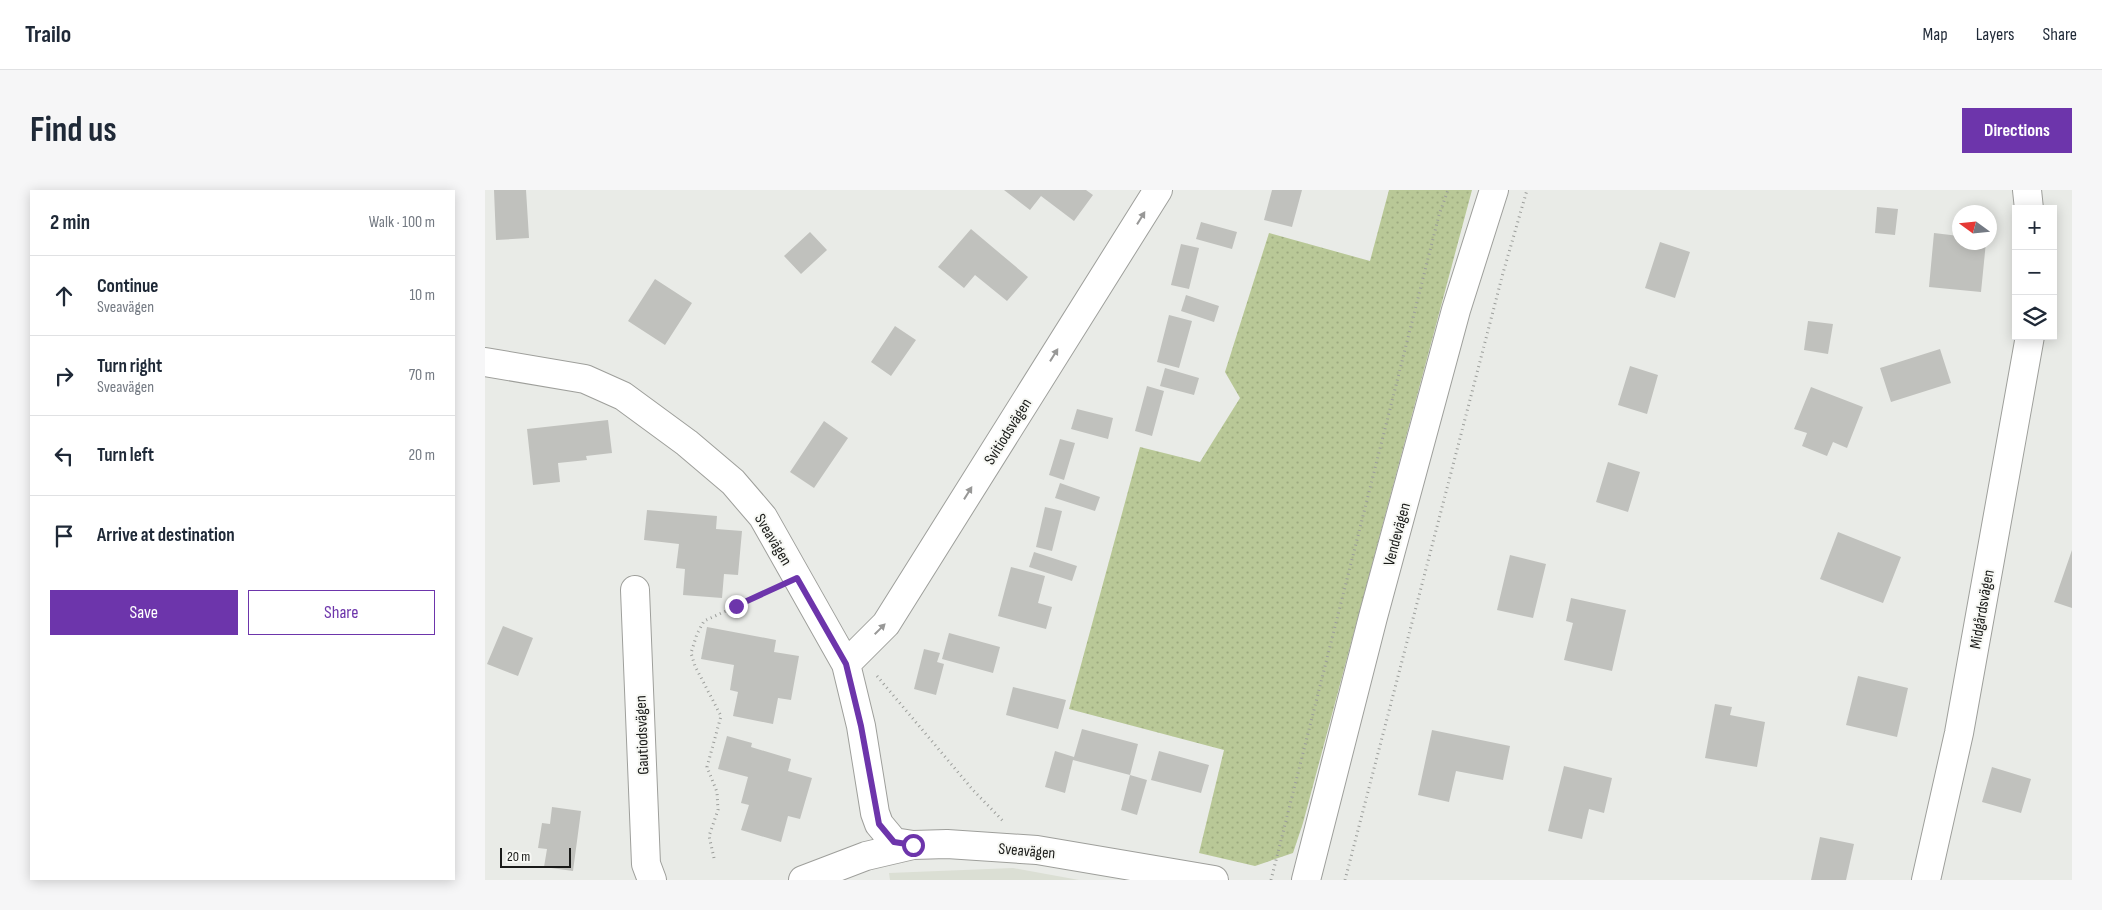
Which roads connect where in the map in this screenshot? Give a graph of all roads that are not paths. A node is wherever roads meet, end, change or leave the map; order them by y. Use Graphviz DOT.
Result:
graph roads {
  1 [pos="1158,190"];
  2 [pos="1494,190"];
  3 [pos="2027,190"];
  4 [pos="2029,205"];
  5 [pos="2029,340"];
  6 [pos="485,362"];
  7 [pos="635,590"];
  8 [pos="851,658"];
  9 [pos="913,845"];
  10 [pos="652,880"];
  11 [pos="803,880"];
  12 [pos="1214,880"];
  13 [pos="1306,880"];
  14 [pos="1926,880"];
  8 -- 1 [label="street, Svitiodsvägen, one-way"];
  2 -- 13 [label="street, Vendevägen"];
  3 -- 4 [label="street"];
  5 -- 14 [label="street, Midgårdsvägen"];
  6 -- 8 [label="street, Sveavägen"];
  7 -- 10 [label="street, Gautiodsvägen"];
  8 -- 9 [label="street, Sveavägen"];
  9 -- 11 [label="street"];
  9 -- 12 [label="street, Sveavägen"];
}
